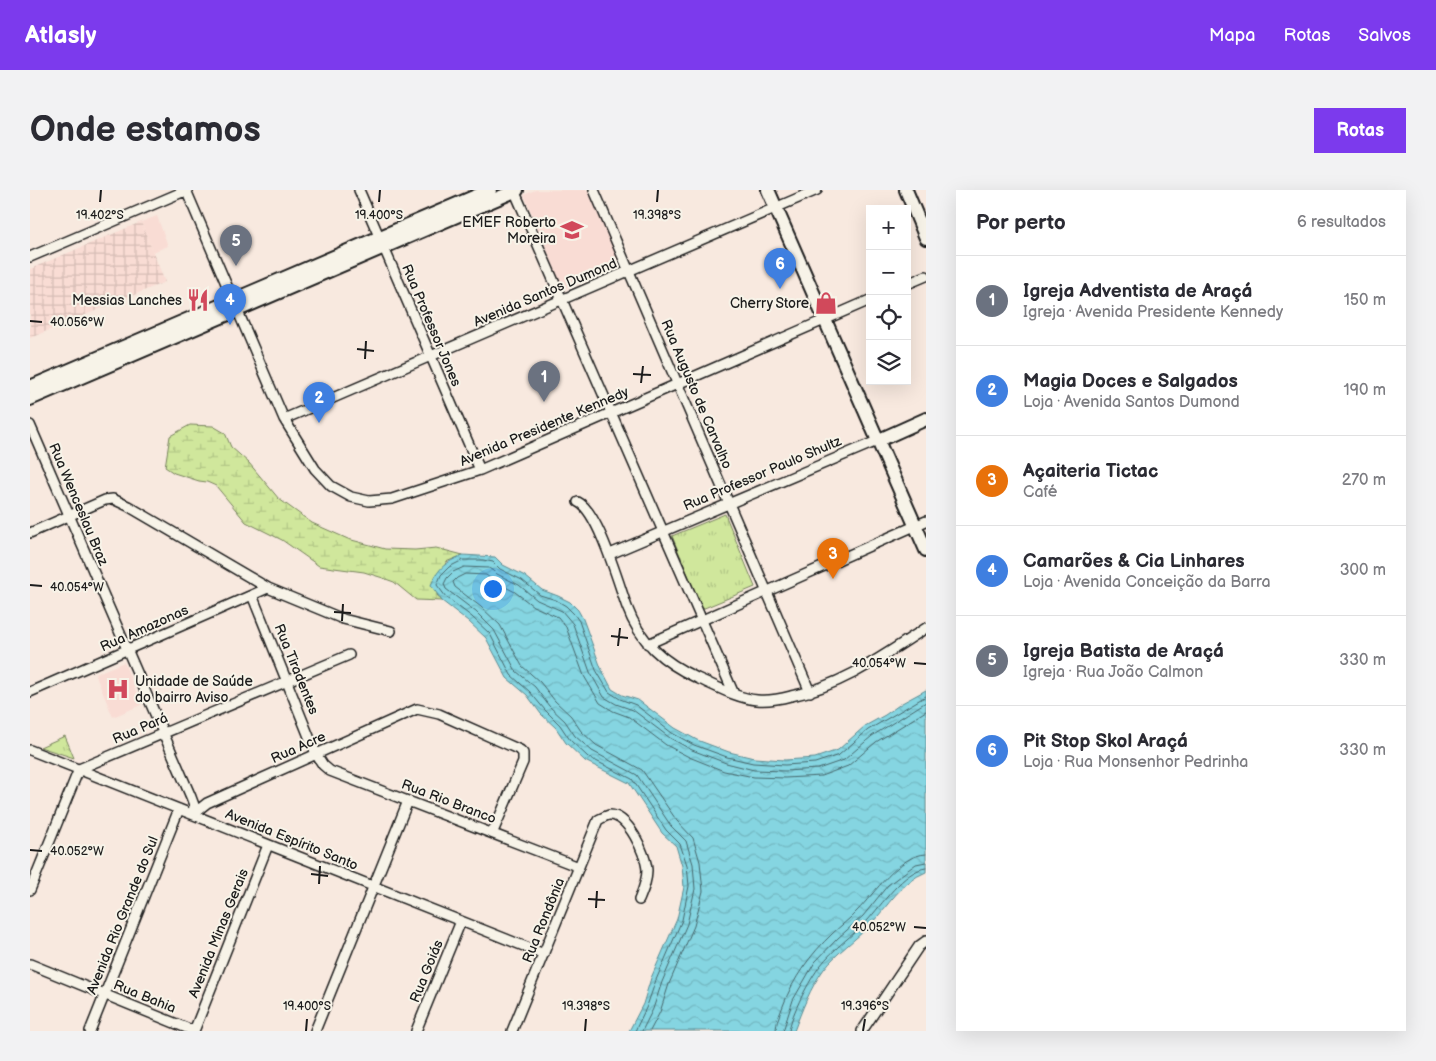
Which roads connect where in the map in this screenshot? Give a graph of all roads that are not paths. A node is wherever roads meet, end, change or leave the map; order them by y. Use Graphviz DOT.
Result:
graph roads {
  1 [pos="186,190"];
  2 [pos="360,190"];
  3 [pos="490,190"];
  4 [pos="515,190"];
  5 [pos="594,190"];
  6 [pos="768,190"];
  7 [pos="817,190"];
  8 [pos="906,190"];
  9 [pos="776,208"];
  10 [pos="926,238"];
  11 [pos="382,242"];
  12 [pos="30,257"];
  13 [pos="629,271"];
  14 [pos="926,276"];
  15 [pos="911,282"];
  16 [pos="562,300"];
  17 [pos="866,302"];
  18 [pos="236,305"];
  19 [pos="824,320"];
  20 [pos="431,356"];
  21 [pos="677,384"];
  22 [pos="30,387"];
  23 [pos="30,398"];
  24 [pos="611,413"];
  25 [pos="284,419"];
  26 [pos="926,419"];
  27 [pos="30,425"];
  28 [pos="877,441"];
  29 [pos="480,470"];
  30 [pos="578,502"];
  31 [pos="729,504"];
  32 [pos="69,516"];
  33 [pos="921,523"];
  34 [pos="663,532"];
  35 [pos="30,533"];
  36 [pos="926,550"];
  37 [pos="610,554"];
  38 [pos="268,588"];
  39 [pos="767,591"];
  40 [pos="252,595"];
  41 [pos="702,620"];
  42 [pos="926,628"];
  43 [pos="391,631"];
  44 [pos="648,644"];
  45 [pos="127,650"];
  46 [pos="349,655"];
  47 [pos="287,682"];
  48 [pos="30,692"];
  49 [pos="810,692"];
  50 [pos="734,694"];
  51 [pos="163,733"];
  52 [pos="31,748"];
  53 [pos="316,754"];
  54 [pos="79,769"];
  55 [pos="408,801"];
  56 [pos="179,809"];
  57 [pos="193,814"];
  58 [pos="493,832"];
  59 [pos="268,845"];
  60 [pos="579,867"];
  61 [pos="374,887"];
  62 [pos="30,890"];
  63 [pos="639,900"];
  64 [pos="461,922"];
  65 [pos="922,943"];
  66 [pos="544,954"];
  67 [pos="30,964"];
  68 [pos="104,995"];
  69 [pos="90,1031"];
  70 [pos="194,1031"];
  71 [pos="316,1031"];
  72 [pos="416,1031"];
  73 [pos="512,1031"];
  74 [pos="862,1031"];
  1 -- 12 [label="street"];
  1 -- 18 [label="street, Avenida Presidente Kennedy"];
  2 -- 11 [label="street, Rua Professor Jones"];
  3 -- 11 [label="street"];
  4 -- 11 [label="street"];
  4 -- 16 [label="street"];
  5 -- 13 [label="street, Rua Augusto de Carvalho"];
  6 -- 9 [label="street"];
  7 -- 9 [label="street, Avenida Santos Dumond"];
  8 -- 10 [label="street"];
  9 -- 13 [label="street, Avenida Santos Dumond"];
  9 -- 19 [label="street"];
  11 -- 18 [label="street"];
  11 -- 20 [label="street, Rua Professor Jones"];
  13 -- 16 [label="street, Avenida Santos Dumond"];
  13 -- 21 [label="street, Rua Augusto de Carvalho"];
  14 -- 15 [label="street"];
  16 -- 20 [label="street, Avenida Santos Dumond"];
  16 -- 24 [label="street"];
  17 -- 19 [label="street, Avenida Presidente Kennedy"];
  18 -- 22 [label="street"];
  18 -- 23 [label="street"];
  18 -- 25 [label="street, Avenida Presidente Kennedy"];
  19 -- 21 [label="street, Avenida Presidente Kennedy"];
  19 -- 28 [label="street"];
  20 -- 25 [label="street, Avenida Santos Dumond"];
  20 -- 29 [label="street, Rua Professor Jones"];
  21 -- 24 [label="street, Avenida Presidente Kennedy"];
  21 -- 31 [label="street, Rua Augusto de Carvalho"];
  24 -- 29 [label="street, Avenida Presidente Kennedy"];
  24 -- 34 [label="street"];
  25 -- 29 [label="street, Avenida Presidente Kennedy"];
  26 -- 28 [label="street, Rua Professor Paulo Shultz"];
  27 -- 32 [label="street, Rua Wenceslau Braz"];
  28 -- 31 [label="street, Rua Professor Paulo Shultz"];
  28 -- 33 [label="street"];
  30 -- 37 [label="street"];
  31 -- 34 [label="street, Rua Professor Paulo Shultz"];
  31 -- 39 [label="street, Rua Augusto de Carvalho"];
  32 -- 35 [label="street"];
  32 -- 38 [label="street"];
  32 -- 45 [label="street, Rua Wenceslau Braz"];
  33 -- 36 [label="street"];
  33 -- 39 [label="street"];
  34 -- 37 [label="street, Rua Professor Paulo Shultz"];
  34 -- 41 [label="street"];
  37 -- 44 [label="street"];
  38 -- 40 [label="street, Rua Amazonas"];
  38 -- 43 [label="street"];
  39 -- 41 [label="street"];
  39 -- 49 [label="street, Rua Augusto de Carvalho"];
  40 -- 45 [label="street, Rua Amazonas"];
  40 -- 47 [label="street, Rua Tiradentes"];
  41 -- 44 [label="street"];
  41 -- 50 [label="street"];
  42 -- 49 [label="street"];
  44 -- 50 [label="street"];
  45 -- 48 [label="street, Rua Amazonas"];
  45 -- 51 [label="street, Rua Wenceslau Braz"];
  46 -- 47 [label="street, Rua Pará"];
  47 -- 51 [label="street, Rua Pará"];
  47 -- 53 [label="street, Rua Tiradentes"];
  49 -- 50 [label="street"];
  51 -- 54 [label="street, Rua Pará"];
  51 -- 57 [label="street, Rua Wenceslau Braz"];
  52 -- 54 [label="street, Avenida Espírito Santo"];
  53 -- 55 [label="street, Rua Rio Branco"];
  53 -- 57 [label="street, Rua Acre"];
  53 -- 58 [label="street, Rua Acre"];
  54 -- 56 [label="street, Avenida Espírito Santo"];
  54 -- 62 [label="street"];
  55 -- 58 [label="street, Rua Rio Branco"];
  55 -- 61 [label="street"];
  56 -- 57 [label="street, Avenida Espírito Santo"];
  56 -- 68 [label="street, Avenida Rio Grande do Sul"];
  57 -- 59 [label="street, Avenida Espírito Santo"];
  58 -- 60 [label="street, Rua Rio Branco"];
  59 -- 61 [label="street, Avenida Espírito Santo"];
  59 -- 70 [label="street, Avenida Minas Gerais"];
  60 -- 63 [label="street, Rua Rondônia"];
  60 -- 66 [label="street, Rua Rondônia"];
  61 -- 64 [label="street, Avenida Espírito Santo"];
  61 -- 71 [label="street"];
  64 -- 66 [label="street, Avenida Espírito Santo"];
  64 -- 72 [label="street, Rua Goiás"];
  65 -- 74 [label="street"];
  66 -- 73 [label="street, Rua Rondônia"];
  67 -- 68 [label="street, Rua Bahia"];
  68 -- 69 [label="street, Avenida Rio Grande do Sul"];
  68 -- 70 [label="street, Rua Bahia"];
}
